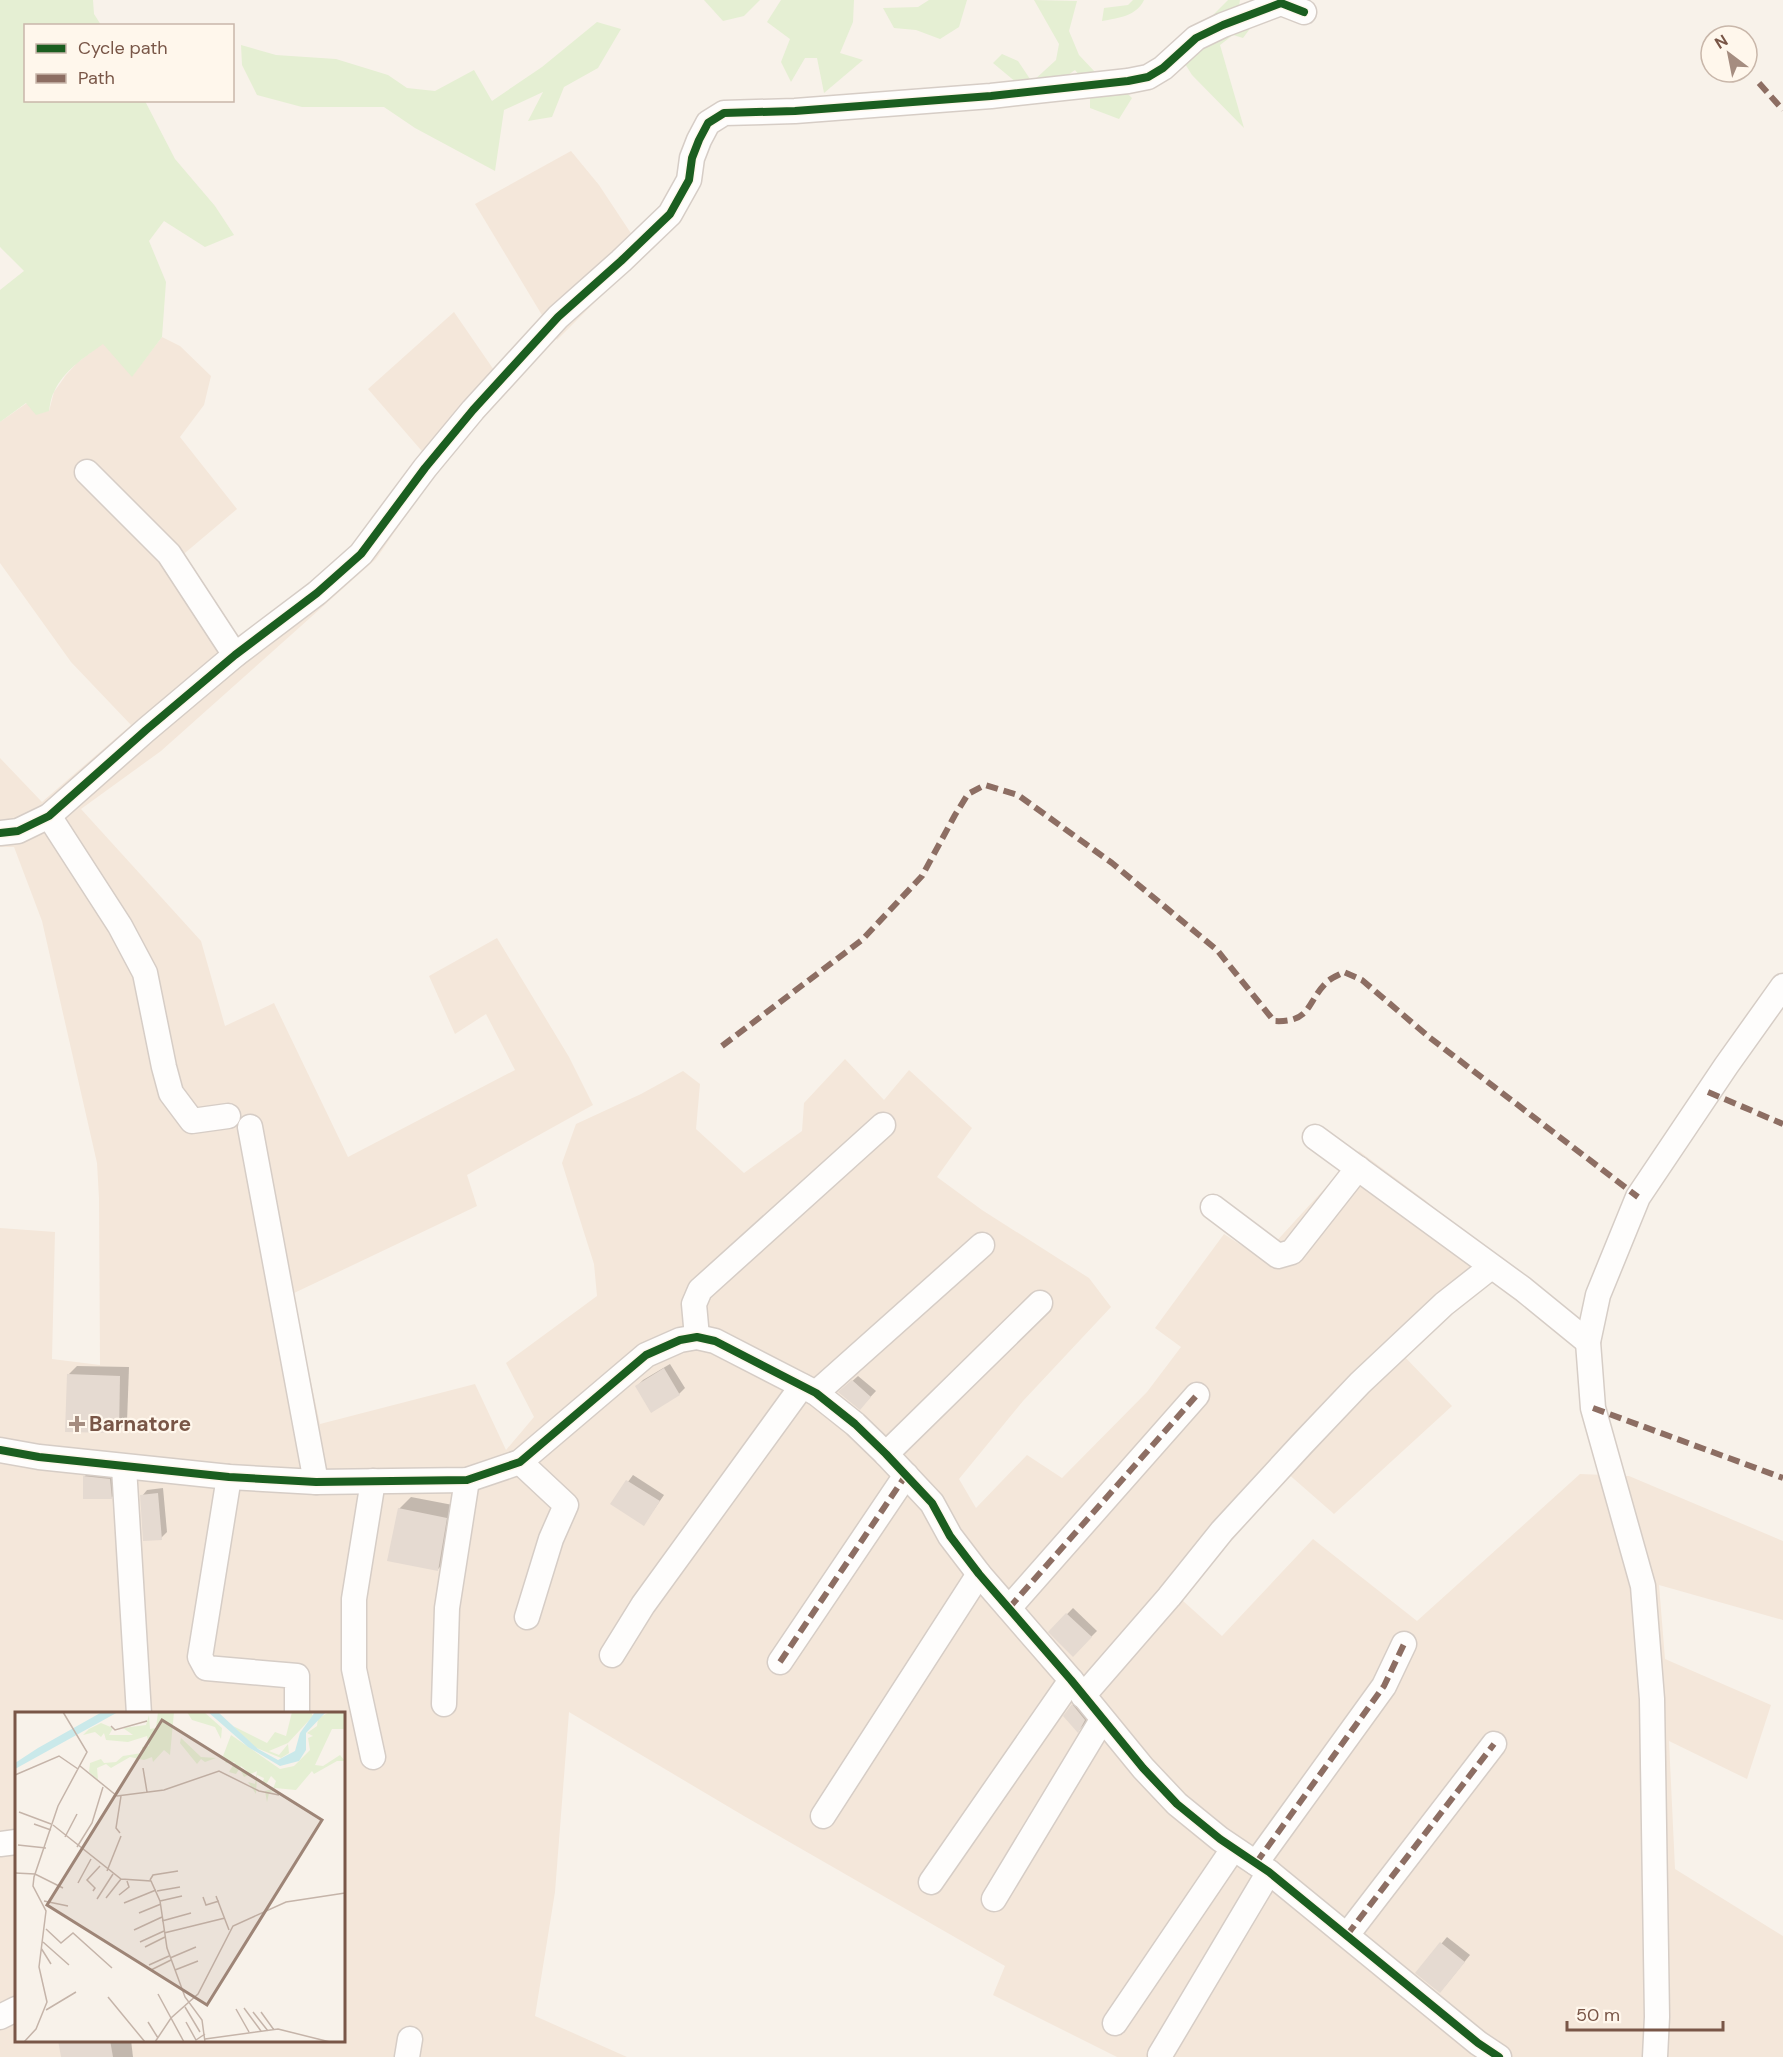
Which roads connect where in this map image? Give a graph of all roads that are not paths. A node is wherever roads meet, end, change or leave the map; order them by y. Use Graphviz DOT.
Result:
graph roads {
  1 [pos="1304,12"];
  2 [pos="87,472"];
  3 [pos="235,655"];
  4 [pos="49,816"];
  5 [pos="0,833"];
  6 [pos="1783,986"];
  7 [pos="228,1116"];
  8 [pos="884,1125"];
  9 [pos="250,1127"];
  10 [pos="1315,1137"];
  11 [pos="1358,1168"];
  12 [pos="1213,1207"];
  13 [pos="981,1245"];
  14 [pos="1491,1267"];
  15 [pos="1040,1303"];
  16 [pos="697,1337"];
  17 [pos="1588,1342"];
  18 [pos="809,1390"];
  19 [pos="1197,1395"];
  20 [pos="0,1450"];
  21 [pos="886,1454"];
  22 [pos="520,1462"];
  23 [pos="124,1467"];
  24 [pos="906,1475"];
  25 [pos="229,1477"];
  26 [pos="467,1479"];
  27 [pos="373,1481"];
  28 [pos="316,1482"];
  29 [pos="979,1574"];
  30 [pos="1009,1608"];
  31 [pos="527,1617"];
  32 [pos="1404,1644"];
  33 [pos="612,1654"];
  34 [pos="780,1662"];
  35 [pos="1077,1688"];
  36 [pos="444,1704"];
  37 [pos="139,1712"];
  38 [pos="297,1712"];
  39 [pos="1102,1720"];
  40 [pos="1494,1744"];
  41 [pos="373,1757"];
  42 [pos="823,1816"];
  43 [pos="15,1842"];
  44 [pos="0,1844"];
  45 [pos="1233,1849"];
  46 [pos="1263,1867"];
  47 [pos="930,1882"];
  48 [pos="994,1899"];
  49 [pos="1347,1935"];
  50 [pos="15,2010"];
  51 [pos="0,2017"];
  52 [pos="1115,2023"];
  53 [pos="1160,2055"];
  54 [pos="1499,2057"];
  55 [pos="1655,2057"];
  1 -- 3 [label="street"];
  2 -- 3 [label="street"];
  3 -- 4 [label="street"];
  4 -- 5 [label="street"];
  4 -- 7 [label="street"];
  6 -- 17 [label="street"];
  8 -- 16 [label="street"];
  9 -- 28 [label="street"];
  10 -- 11 [label="street"];
  11 -- 12 [label="street"];
  11 -- 14 [label="street"];
  13 -- 18 [label="street"];
  14 -- 17 [label="street"];
  14 -- 35 [label="street"];
  15 -- 21 [label="street"];
  16 -- 18 [label="street"];
  16 -- 22 [label="street"];
  17 -- 55 [label="street"];
  18 -- 21 [label="street"];
  18 -- 33 [label="street"];
  19 -- 30 [label="street"];
  20 -- 23 [label="street"];
  21 -- 24 [label="street"];
  22 -- 26 [label="street"];
  22 -- 31 [label="street"];
  23 -- 25 [label="street"];
  23 -- 37 [label="street"];
  24 -- 29 [label="street"];
  24 -- 34 [label="street"];
  25 -- 28 [label="street"];
  25 -- 38 [label="street"];
  26 -- 27 [label="street"];
  26 -- 36 [label="street"];
  27 -- 28 [label="street"];
  27 -- 41 [label="street"];
  29 -- 30 [label="street"];
  29 -- 42 [label="street"];
  30 -- 35 [label="street"];
  32 -- 46 [label="street"];
  35 -- 39 [label="street"];
  35 -- 47 [label="street"];
  39 -- 45 [label="street"];
  39 -- 48 [label="street"];
  40 -- 49 [label="street"];
  43 -- 44 [label="street"];
  45 -- 46 [label="street"];
  45 -- 52 [label="street"];
  46 -- 49 [label="street"];
  46 -- 53 [label="street"];
  49 -- 54 [label="street"];
  50 -- 51 [label="street"];
}
